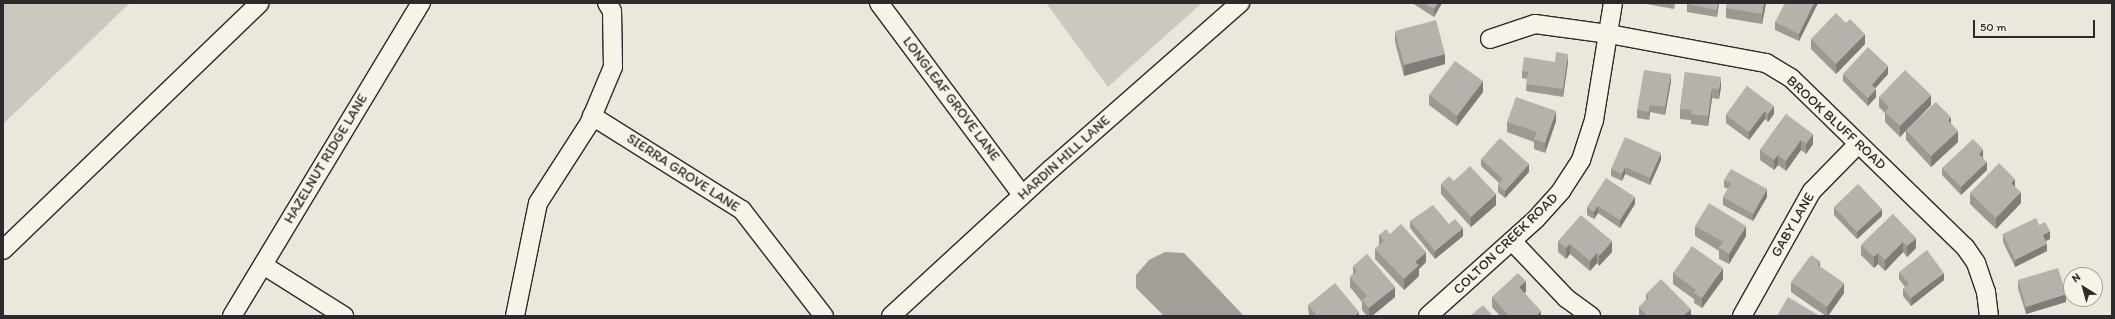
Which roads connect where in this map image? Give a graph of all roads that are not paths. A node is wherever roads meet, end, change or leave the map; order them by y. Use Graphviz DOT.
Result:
graph roads {
  1 [pos="260,3"];
  2 [pos="421,3"];
  3 [pos="607,3"];
  4 [pos="879,3"];
  5 [pos="1240,3"];
  6 [pos="1613,3"];
  7 [pos="1608,34"];
  8 [pos="1490,39"];
  9 [pos="592,116"];
  10 [pos="1858,144"];
  11 [pos="1022,195"];
  12 [pos="1512,241"];
  13 [pos="3,250"];
  14 [pos="263,265"];
  15 [pos="232,316"];
  16 [pos="344,316"];
  17 [pos="516,316"];
  18 [pos="824,316"];
  19 [pos="891,316"];
  20 [pos="1428,316"];
  21 [pos="1591,316"];
  22 [pos="1742,316"];
  23 [pos="1989,316"];
  1 -- 13 [label="street"];
  2 -- 14 [label="street, HAZELNUT RIDGE LANE"];
  3 -- 9 [label="street"];
  4 -- 11 [label="street, LONGLEAF GROVE LANE"];
  5 -- 11 [label="street, HARDIN HILL LANE"];
  6 -- 7 [label="street, COLTON CREEK ROAD"];
  7 -- 8 [label="street, BROOK BLUFF ROAD"];
  7 -- 10 [label="street, BROOK BLUFF ROAD"];
  7 -- 12 [label="street, COLTON CREEK ROAD"];
  9 -- 17 [label="street"];
  9 -- 18 [label="street, SIERRA GROVE LANE"];
  10 -- 22 [label="street, GABY LANE"];
  10 -- 23 [label="street, BROOK BLUFF ROAD"];
  11 -- 19 [label="street, HARDIN HILL LANE"];
  12 -- 20 [label="street, COLTON CREEK ROAD"];
  12 -- 21 [label="street"];
  14 -- 15 [label="street, HAZELNUT RIDGE LANE"];
  14 -- 16 [label="street"];
}
